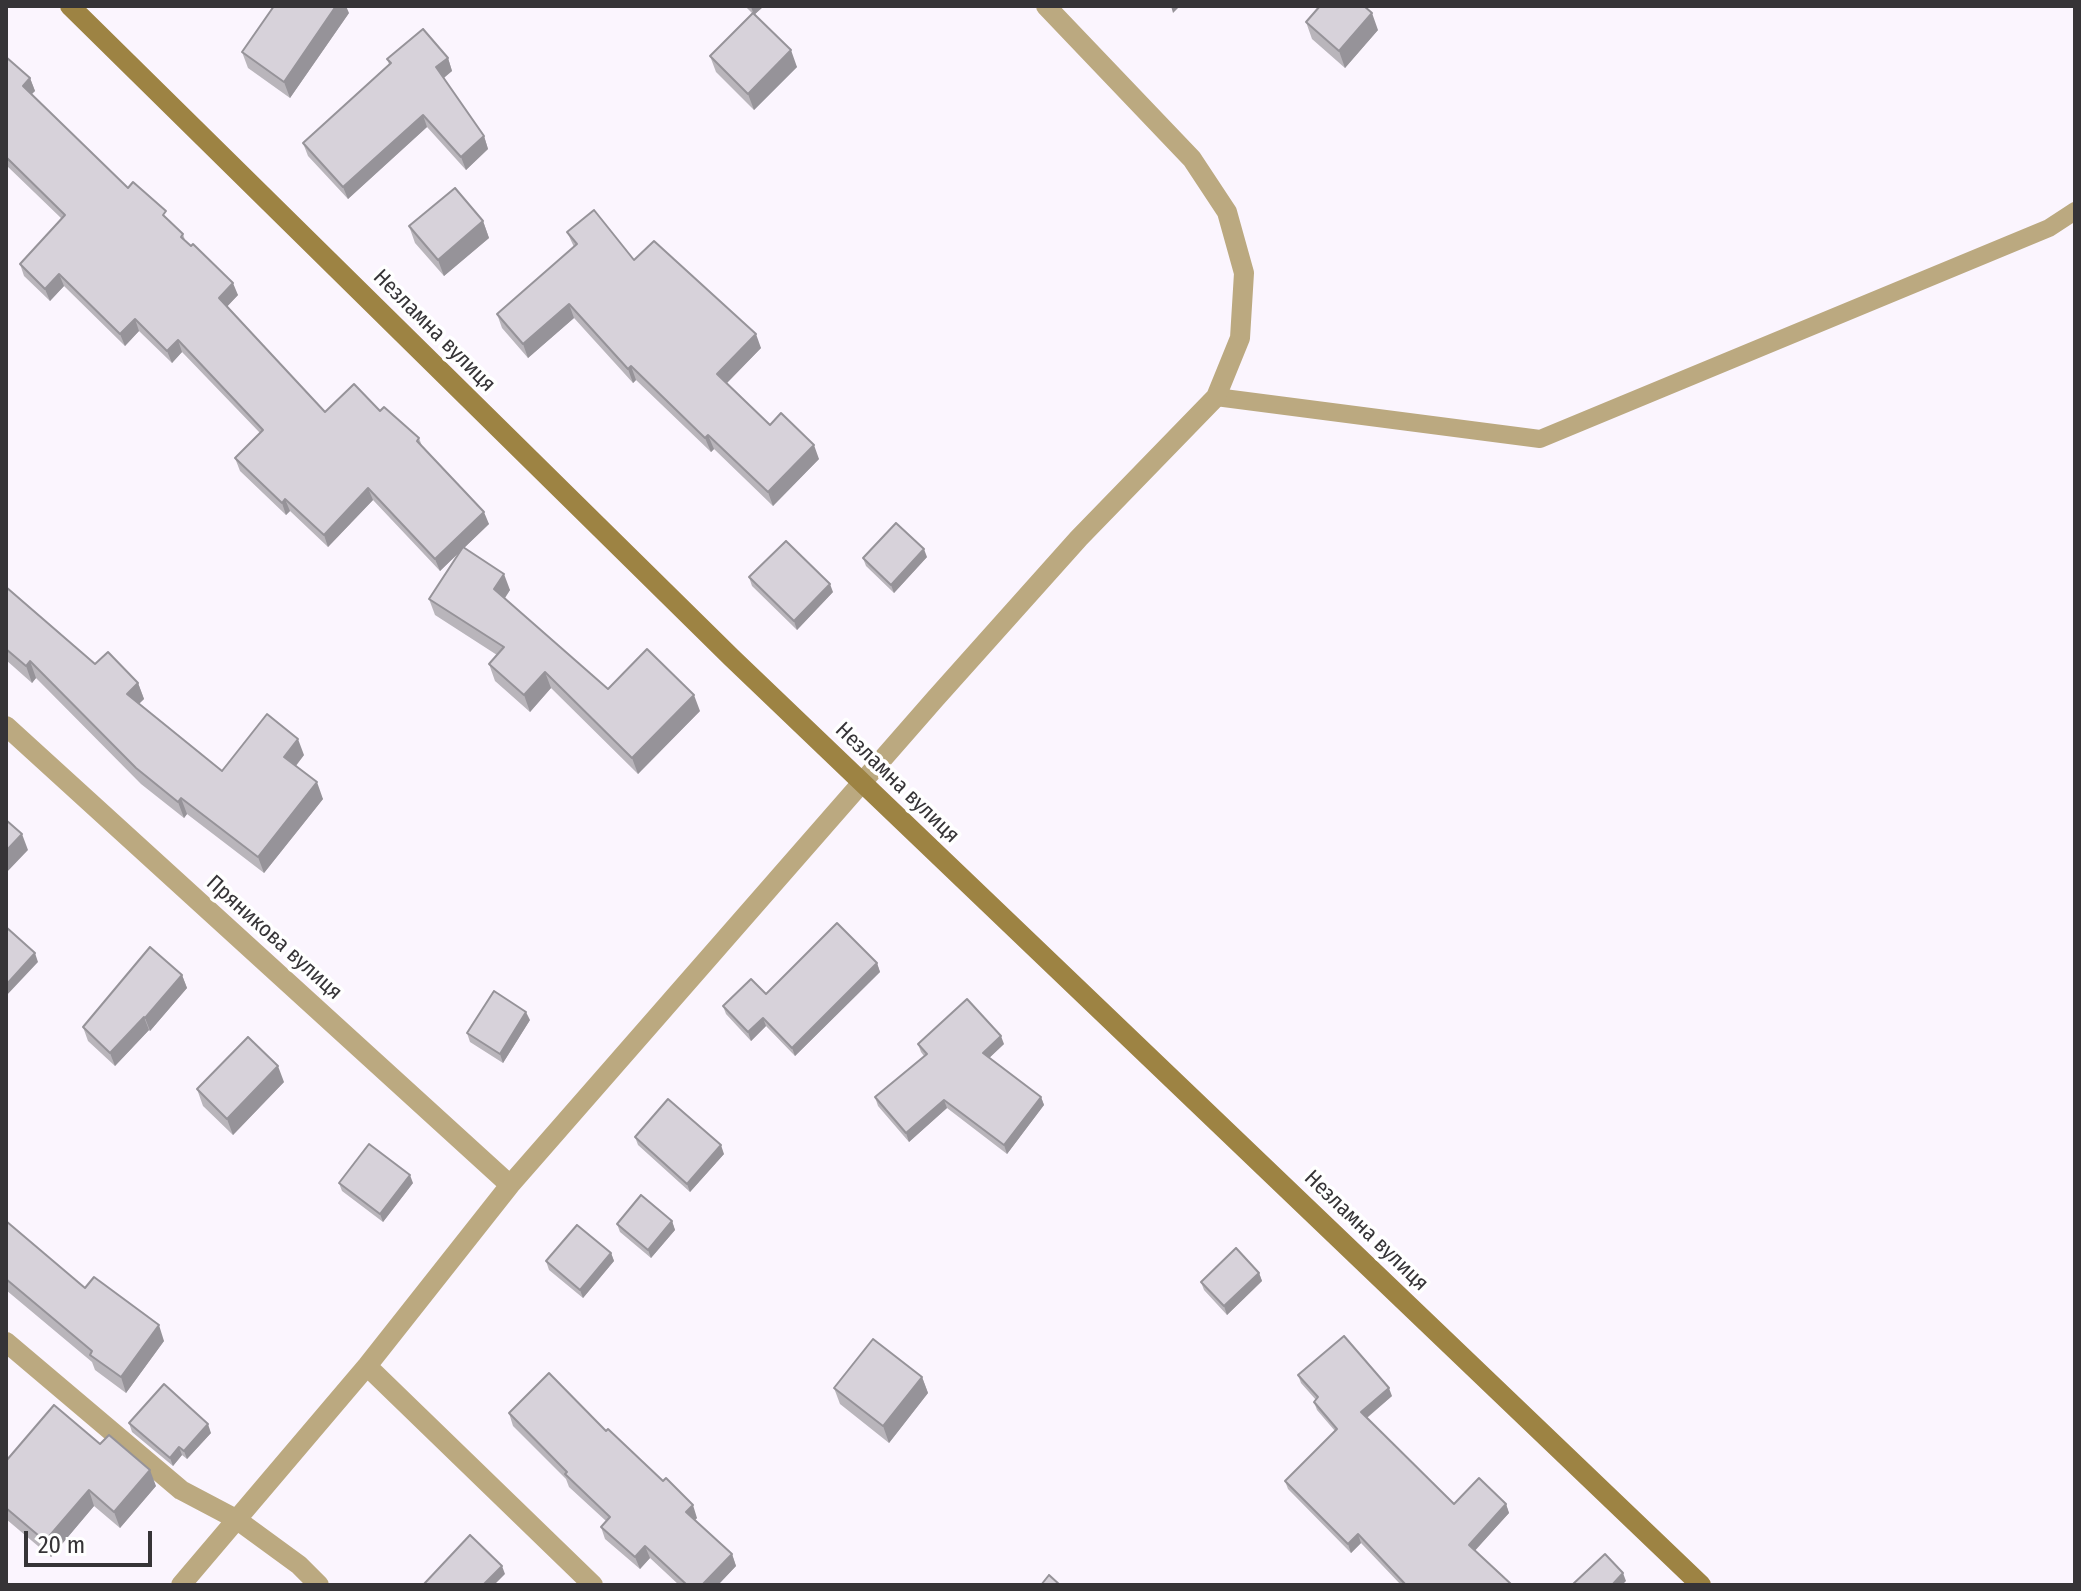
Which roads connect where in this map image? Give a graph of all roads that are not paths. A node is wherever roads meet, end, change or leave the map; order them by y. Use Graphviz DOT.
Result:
graph roads {
  1 [pos="70,6"];
  2 [pos="1046,6"];
  3 [pos="2075,211"];
  4 [pos="1216,397"];
  5 [pos="6,726"];
  6 [pos="863,783"];
  7 [pos="510,1185"];
  8 [pos="6,1342"];
  9 [pos="367,1366"];
  10 [pos="236,1519"];
  11 [pos="181,1585"];
  12 [pos="319,1585"];
  13 [pos="593,1585"];
  14 [pos="1701,1585"];
  1 -- 6 [label="street, Незламна вулиця"];
  2 -- 4 [label="street"];
  3 -- 4 [label="lane"];
  4 -- 6 [label="street"];
  5 -- 7 [label="street, Пряникова вулиця"];
  6 -- 7 [label="street"];
  6 -- 14 [label="street, Незламна вулиця"];
  7 -- 9 [label="street"];
  8 -- 10 [label="street"];
  9 -- 10 [label="street"];
  9 -- 13 [label="street"];
  10 -- 11 [label="street"];
  10 -- 12 [label="street"];
}
